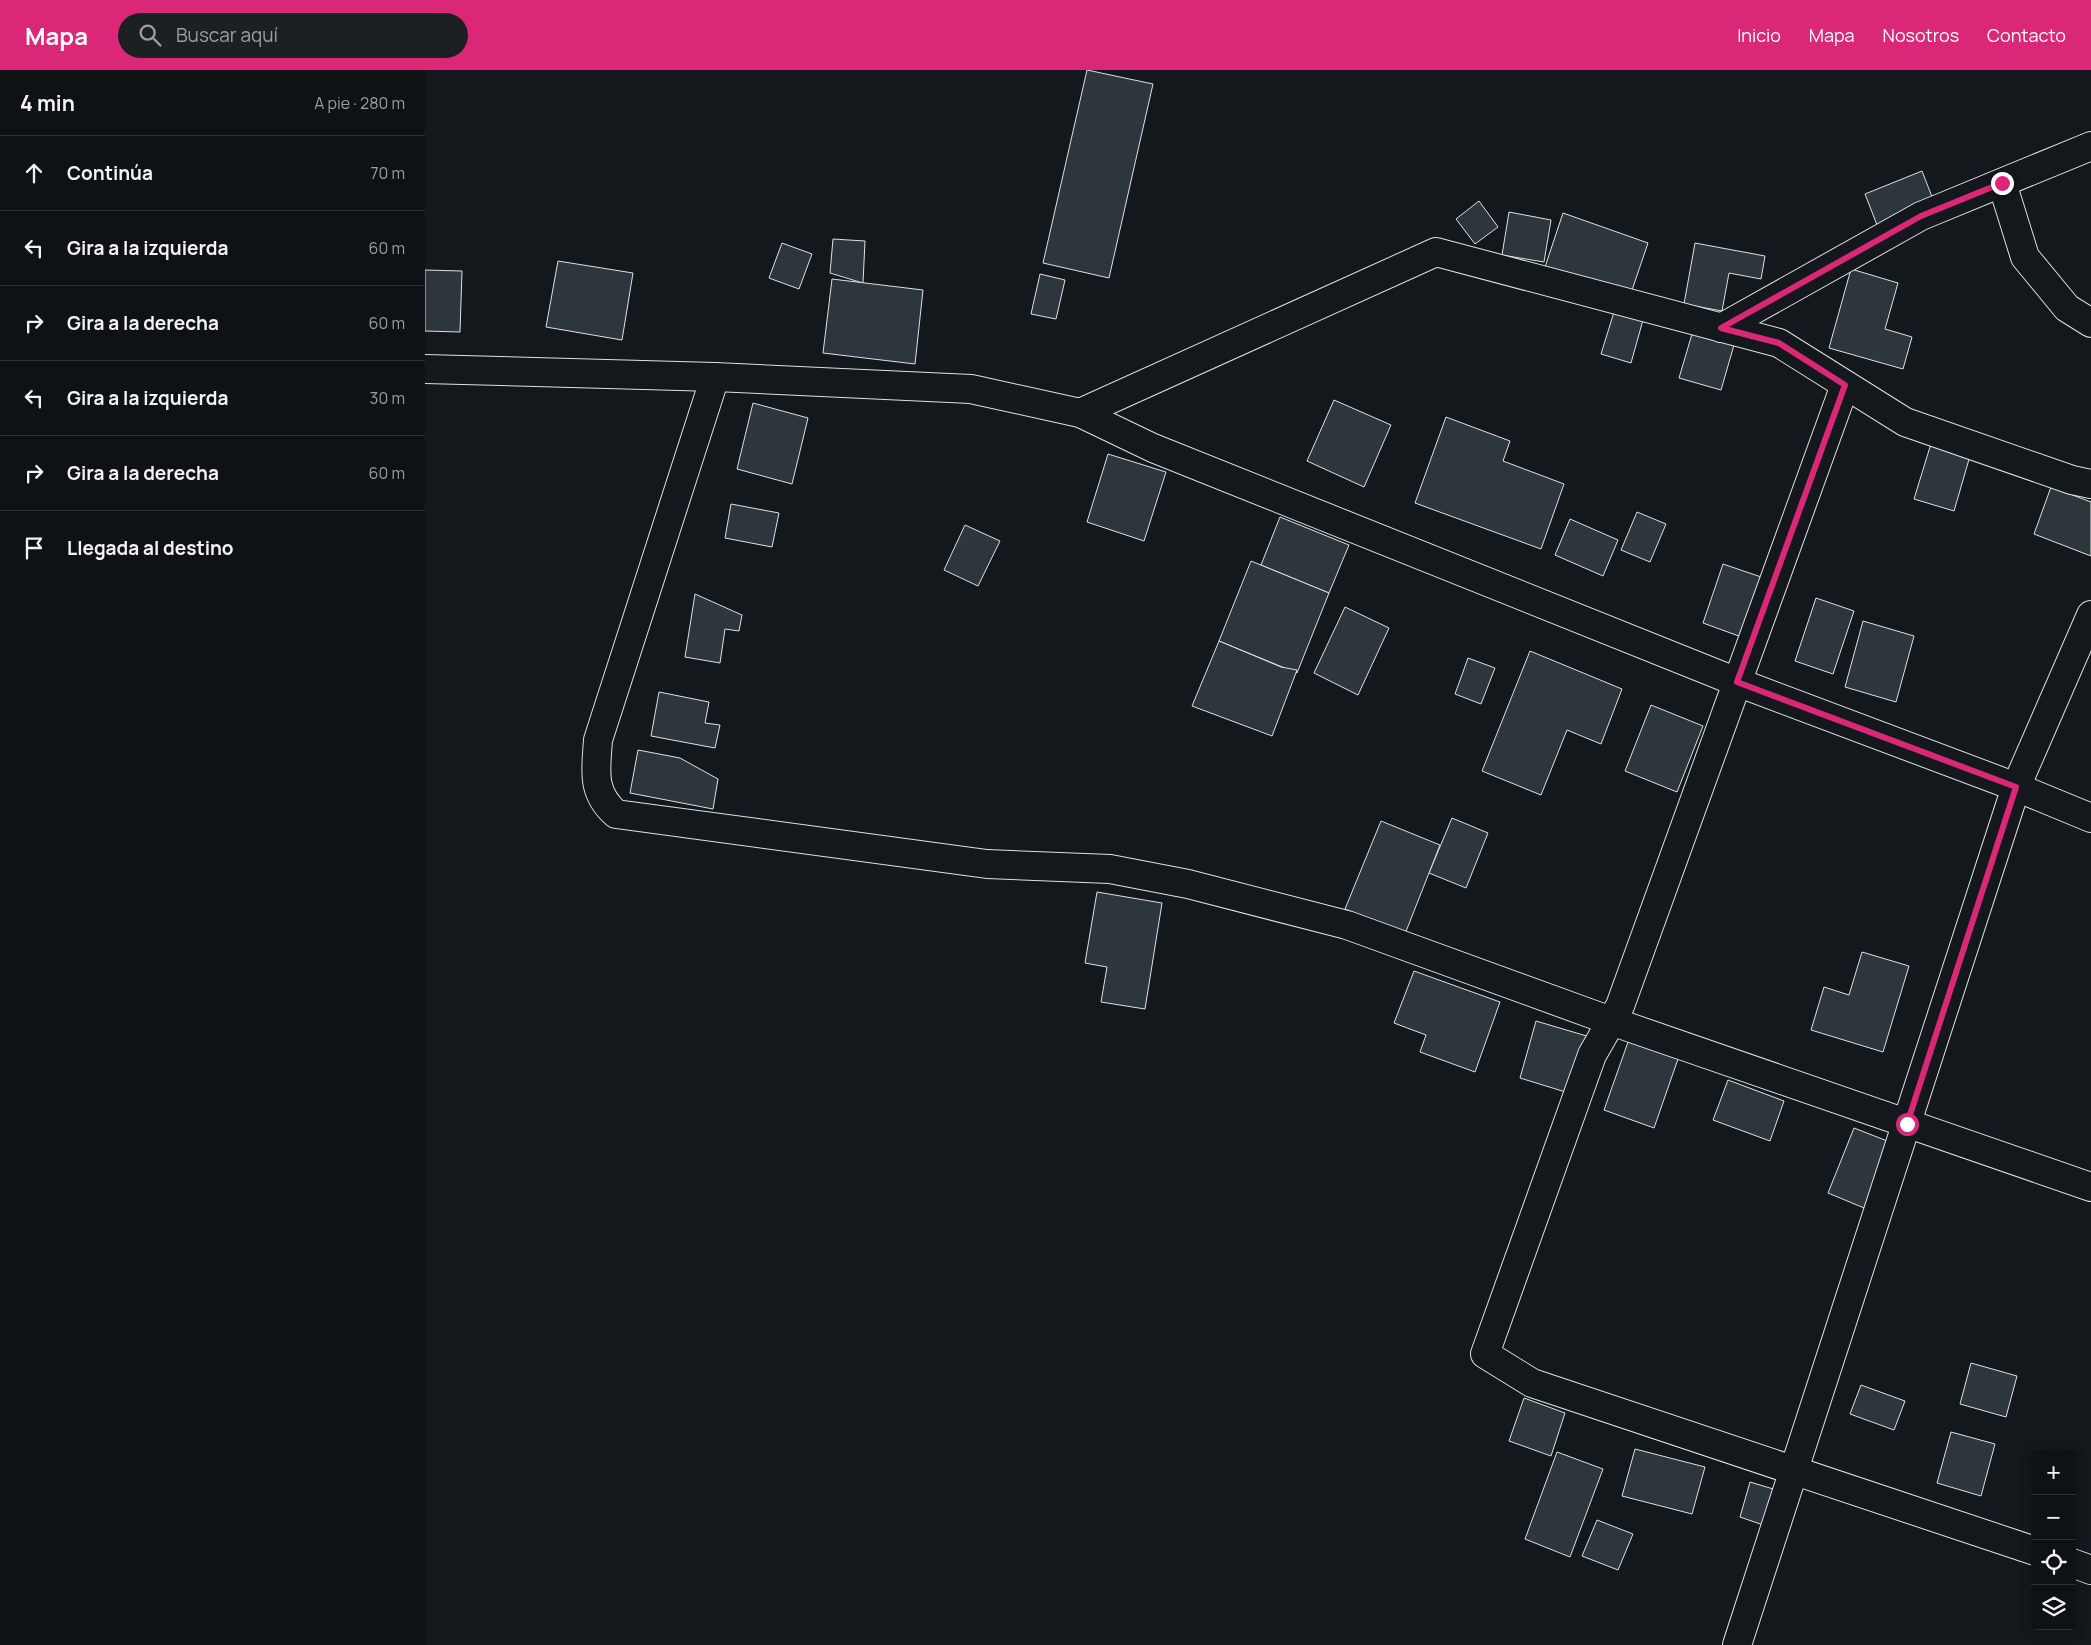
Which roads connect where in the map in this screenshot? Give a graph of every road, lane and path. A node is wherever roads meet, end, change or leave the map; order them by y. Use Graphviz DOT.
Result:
graph roads {
  1 [pos="2091,146"];
  2 [pos="2002,183"];
  3 [pos="2091,323"];
  4 [pos="1721,328"];
  5 [pos="425,369"];
  6 [pos="715,377"];
  7 [pos="1845,385"];
  8 [pos="1080,414"];
  9 [pos="2091,484"];
  10 [pos="2091,615"];
  11 [pos="1737,682"];
  12 [pos="2016,787"];
  13 [pos="2091,818"];
  14 [pos="1611,1021"];
  15 [pos="1907,1124"];
  16 [pos="2091,1187"];
  17 [pos="1795,1471"];
  18 [pos="2031,1550"];
  19 [pos="2076,1564"];
  20 [pos="2091,1570"];
  21 [pos="1737,1645"];
  1 -- 2 [label="street"];
  2 -- 3 [label="street"];
  2 -- 4 [label="street"];
  4 -- 7 [label="street"];
  4 -- 8 [label="street"];
  5 -- 6 [label="street"];
  6 -- 8 [label="street"];
  6 -- 14 [label="street"];
  7 -- 9 [label="street"];
  7 -- 11 [label="street"];
  8 -- 11 [label="street"];
  10 -- 12 [label="street"];
  11 -- 12 [label="street"];
  11 -- 14 [label="street"];
  12 -- 13 [label="street"];
  12 -- 15 [label="street"];
  14 -- 15 [label="street"];
  14 -- 17 [label="street"];
  15 -- 16 [label="street"];
  15 -- 17 [label="street"];
  17 -- 18 [label="street"];
  17 -- 21 [label="street"];
  19 -- 20 [label="street"];
}
